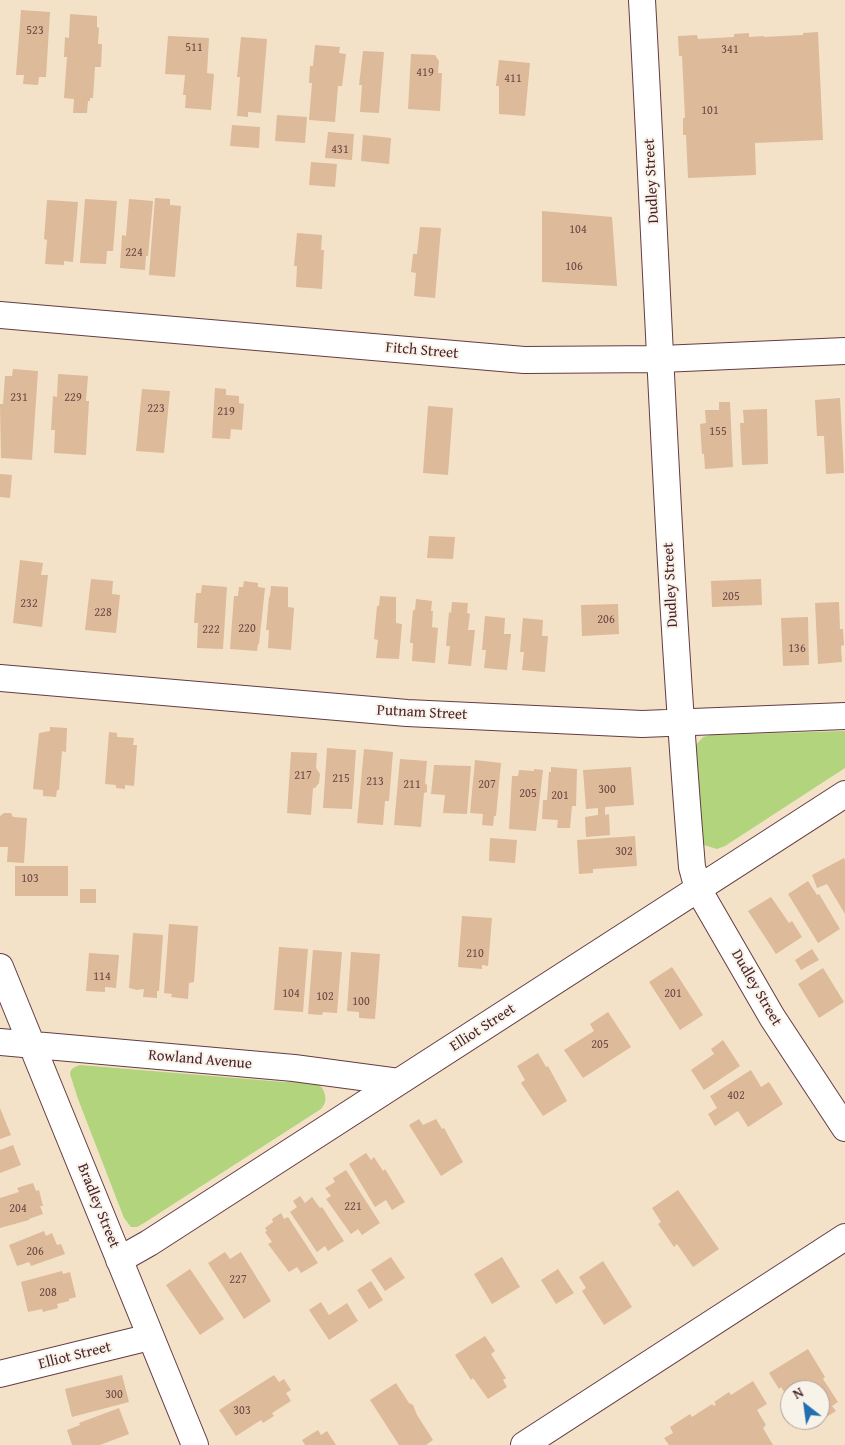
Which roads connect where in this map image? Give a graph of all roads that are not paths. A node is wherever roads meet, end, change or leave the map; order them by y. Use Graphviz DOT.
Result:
graph roads {
  1 [pos="642,0"];
  2 [pos="0,315"];
  3 [pos="845,350"];
  4 [pos="661,359"];
  5 [pos="0,678"];
  6 [pos="845,716"];
  7 [pos="680,721"];
  8 [pos="845,794"];
  9 [pos="698,889"];
  10 [pos="0,967"];
  11 [pos="0,1042"];
  12 [pos="32,1045"];
  13 [pos="399,1082"];
  14 [pos="845,1128"];
  15 [pos="845,1238"];
  16 [pos="119,1260"];
  17 [pos="150,1338"];
  18 [pos="0,1374"];
  19 [pos="195,1445"];
  20 [pos="524,1445"];
  1 -- 4 [label="street, Dudley Street"];
  2 -- 4 [label="street, Fitch Street"];
  3 -- 4 [label="street, Fitch Street"];
  4 -- 7 [label="street, Dudley Street"];
  5 -- 7 [label="street, Putnam Street"];
  6 -- 7 [label="street, Putnam Street"];
  7 -- 9 [label="street, Dudley Street"];
  8 -- 9 [label="street, Elliot Street"];
  9 -- 13 [label="street, Elliot Street"];
  9 -- 14 [label="street, Dudley Street"];
  10 -- 12 [label="street, Bradley Street"];
  11 -- 12 [label="street, Rowland Avenue"];
  12 -- 13 [label="street, Rowland Avenue"];
  12 -- 16 [label="street, Bradley Street"];
  13 -- 16 [label="street, Elliot Street"];
  15 -- 20 [label="street"];
  16 -- 17 [label="street, Bradley Street"];
  17 -- 18 [label="street, Elliot Street"];
  17 -- 19 [label="street, Bradley Street"];
}
